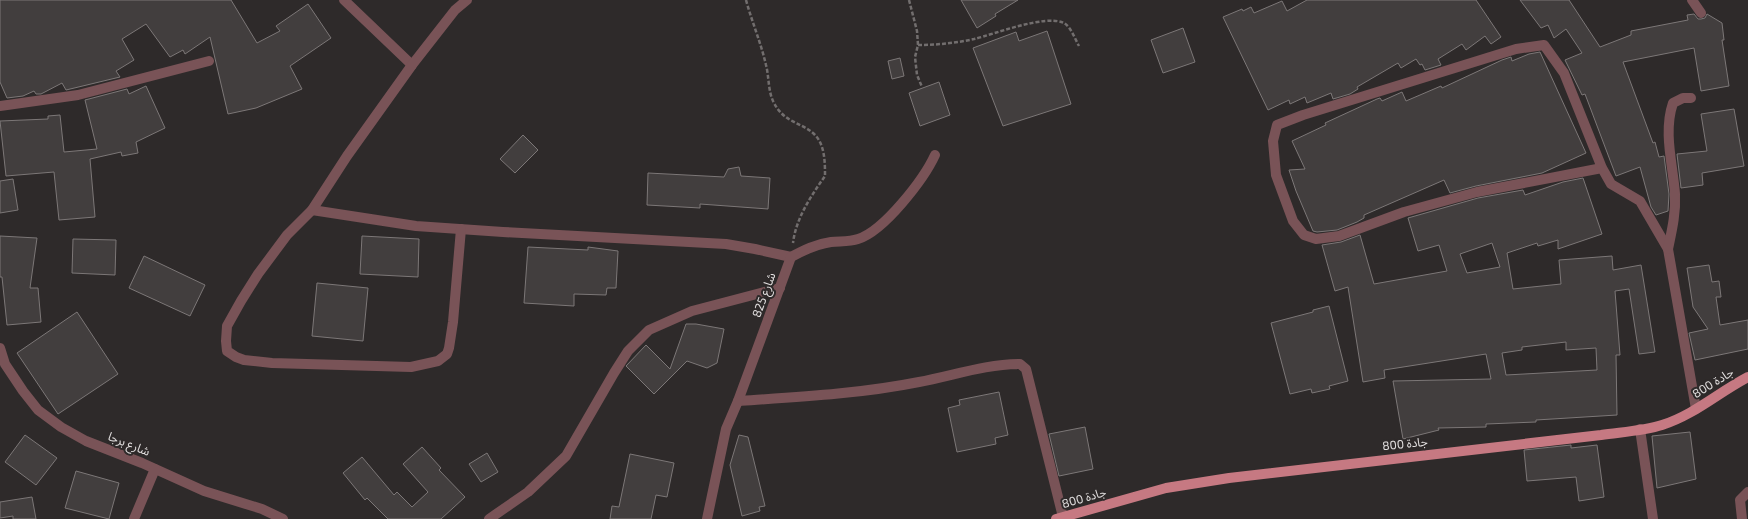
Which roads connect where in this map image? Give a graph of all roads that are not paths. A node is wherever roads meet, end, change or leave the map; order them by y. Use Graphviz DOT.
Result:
graph roads {
  1 [pos="344,0"];
  2 [pos="468,0"];
  3 [pos="1692,0"];
  4 [pos="1701,12"];
  5 [pos="209,61"];
  6 [pos="412,65"];
  7 [pos="1690,98"];
  8 [pos="0,106"];
  9 [pos="936,155"];
  10 [pos="1602,168"];
  11 [pos="312,210"];
  12 [pos="461,229"];
  13 [pos="1668,249"];
  14 [pos="791,257"];
  15 [pos="780,288"];
  16 [pos="0,348"];
  17 [pos="2,365"];
  18 [pos="1748,377"];
  19 [pos="738,401"];
  20 [pos="1696,409"];
  21 [pos="1640,429"];
  22 [pos="155,469"];
  23 [pos="1748,492"];
  24 [pos="1060,518"];
  25 [pos="134,519"];
  26 [pos="283,519"];
  27 [pos="489,519"];
  28 [pos="707,519"];
  29 [pos="1653,519"];
  30 [pos="1742,519"];
  1 -- 6 [label="street"];
  2 -- 6 [label="street"];
  3 -- 4 [label="street"];
  5 -- 8 [label="street"];
  6 -- 11 [label="street"];
  7 -- 13 [label="street"];
  9 -- 14 [label="street"];
  10 -- 10 [label="street"];
  10 -- 13 [label="street"];
  11 -- 12 [label="street"];
  11 -- 12 [label="street"];
  12 -- 14 [label="street"];
  13 -- 20 [label="street"];
  14 -- 15 [label="street, شارع 825"];
  15 -- 19 [label="street, شارع 825"];
  15 -- 27 [label="street"];
  16 -- 17 [label="street, شارع برجا"];
  17 -- 22 [label="street, شارع برجا"];
  18 -- 20 [label="main road, جادة 800"];
  19 -- 24 [label="street"];
  19 -- 28 [label="street, شارع 825"];
  20 -- 21 [label="main road, جادة 800"];
  21 -- 24 [label="main road, جادة 800"];
  21 -- 29 [label="street"];
  22 -- 25 [label="street"];
  22 -- 26 [label="street, شارع برجا"];
  23 -- 30 [label="street"];
}
